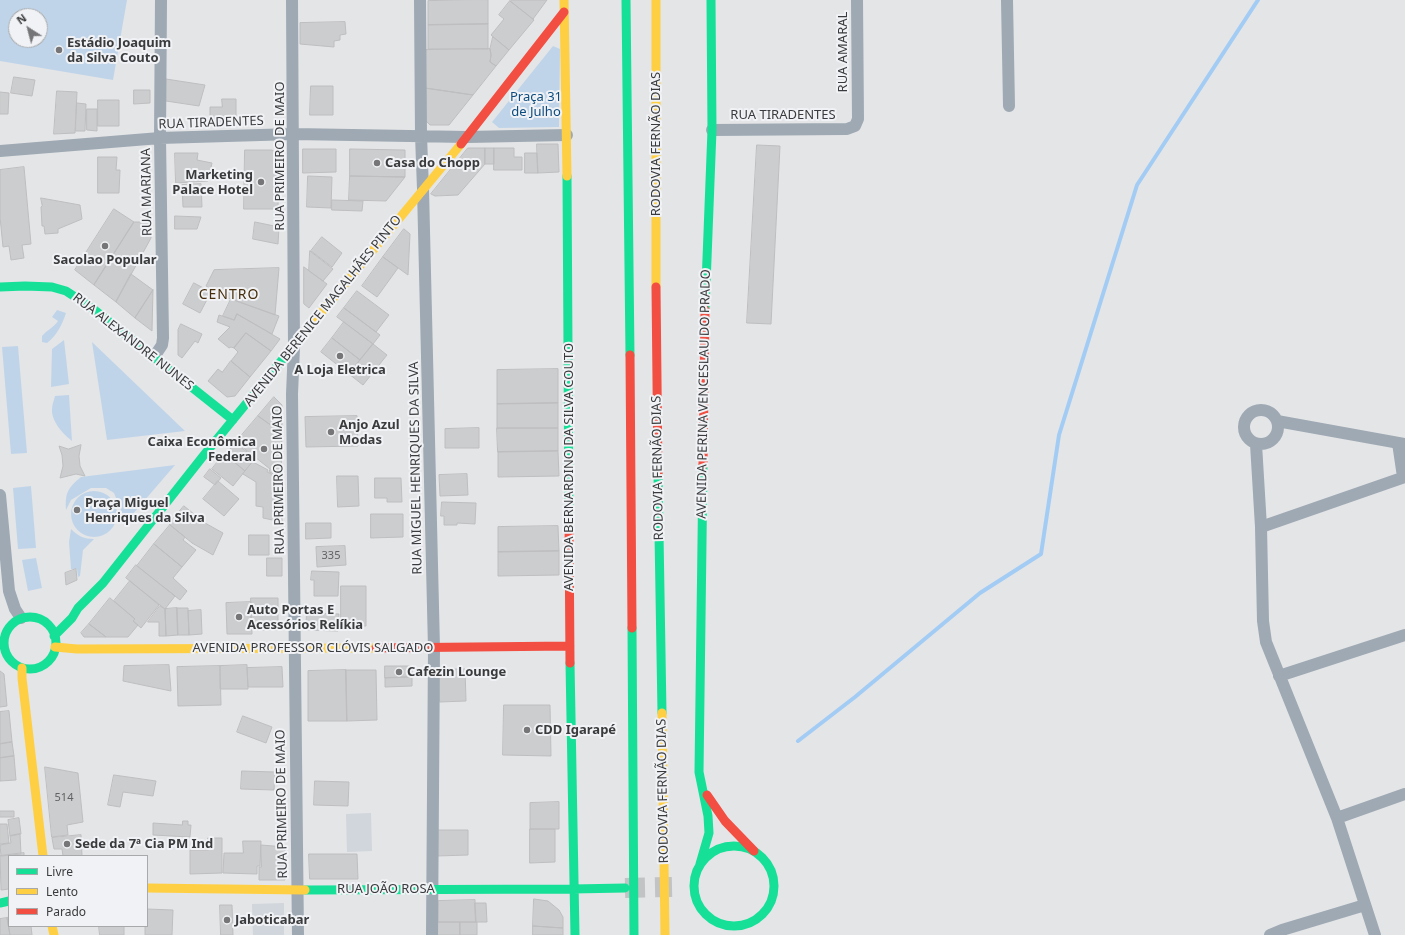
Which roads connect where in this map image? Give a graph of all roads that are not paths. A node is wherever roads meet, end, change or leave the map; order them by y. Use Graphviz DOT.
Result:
graph roads {
  1 [pos="161,0"];
  2 [pos="292,0"];
  3 [pos="420,0"];
  4 [pos="564,0"];
  5 [pos="626,0"];
  6 [pos="656,0"];
  7 [pos="711,0"];
  8 [pos="857,0"];
  9 [pos="1007,0"];
  10 [pos="564,12"];
  11 [pos="1009,106"];
  12 [pos="854,126"];
  13 [pos="712,130"];
  14 [pos="294,134"];
  15 [pos="421,135"];
  16 [pos="567,135"];
  17 [pos="467,136"];
  18 [pos="160,138"];
  19 [pos="0,151"];
  20 [pos="423,189"];
  21 [pos="0,287"];
  22 [pos="294,347"];
  23 [pos="154,357"];
  24 [pos="233,420"];
  25 [pos="1277,421"];
  26 [pos="1256,444"];
  27 [pos="1402,444"];
  28 [pos="1404,477"];
  29 [pos="0,495"];
  30 [pos="1261,527"];
  31 [pos="78,608"];
  32 [pos="67,611"];
  33 [pos="55,615"];
  34 [pos="21,618"];
  35 [pos="42,620"];
  36 [pos="1405,635"];
  37 [pos="54,636"];
  38 [pos="570,646"];
  39 [pos="2,647"];
  40 [pos="55,647"];
  41 [pos="434,648"];
  42 [pos="294,649"];
  43 [pos="22,668"];
  44 [pos="1280,676"];
  45 [pos="703,788"];
  46 [pos="1405,794"];
  47 [pos="1337,818"];
  48 [pos="754,852"];
  49 [pos="43,855"];
  50 [pos="700,864"];
  51 [pos="148,888"];
  52 [pos="625,888"];
  53 [pos="432,889"];
  54 [pos="573,889"];
  55 [pos="298,890"];
  56 [pos="1365,905"];
  57 [pos="634,908"];
  58 [pos="702,912"];
  59 [pos="758,919"];
  60 [pos="704,923"];
  61 [pos="298,935"];
  62 [pos="432,935"];
  63 [pos="575,935"];
  64 [pos="631,935"];
  65 [pos="634,935"];
  66 [pos="665,935"];
  67 [pos="740,935"];
  68 [pos="1270,935"];
  69 [pos="1375,935"];
  1 -- 18 [label="street, RUA MARIANA"];
  2 -- 14 [label="street, RUA PRIMEIRO DE MAIO"];
  3 -- 15 [label="street, RUA MIGUEL HENRIQUES DA SILVA"];
  4 -- 10 [label="main road, AVENIDA BERNARDINO DA SILVA COUTO"];
  5 -- 57 [label="main road, RODOVIA FERNÃO DIAS"];
  6 -- 66 [label="main road, RODOVIA FERNÃO DIAS"];
  7 -- 13 [label="main road, AVENIDA PERINA VENCESLAU DO PRADO"];
  8 -- 12 [label="street, RUA AMARAL"];
  9 -- 11 [label="street"];
  10 -- 16 [label="main road, AVENIDA BERNARDINO DA SILVA COUTO"];
  10 -- 17 [label="main road, AVENIDA BERENICE MAGALHÃES PINTO"];
  12 -- 13 [label="street, RUA TIRADENTES"];
  13 -- 45 [label="main road, AVENIDA PERINA VENCESLAU DO PRADO"];
  14 -- 15 [label="street, RUA TIRADENTES"];
  14 -- 18 [label="street, RUA TIRADENTES"];
  14 -- 22 [label="street, RUA PRIMEIRO DE MAIO"];
  15 -- 17 [label="street, RUA TIRADENTES"];
  15 -- 20 [label="street, RUA MIGUEL HENRIQUES DA SILVA"];
  16 -- 17 [label="street, RUA TIRADENTES"];
  16 -- 38 [label="main road, AVENIDA BERNARDINO DA SILVA COUTO"];
  17 -- 20 [label="main road, AVENIDA BERENICE MAGALHÃES PINTO"];
  18 -- 19 [label="street, RUA TIRADENTES"];
  18 -- 23 [label="street, RUA MARIANA"];
  20 -- 22 [label="main road, AVENIDA BERENICE MAGALHÃES PINTO"];
  20 -- 41 [label="street, RUA MIGUEL HENRIQUES DA SILVA"];
  21 -- 23 [label="main road, RUA ALEXANDRE NUNES"];
  22 -- 24 [label="main road, AVENIDA BERENICE MAGALHÃES PINTO"];
  22 -- 42 [label="street, RUA PRIMEIRO DE MAIO"];
  23 -- 24 [label="main road, RUA ALEXANDRE NUNES"];
  24 -- 31 [label="main road, AVENIDA BERENICE MAGALHÃES PINTO"];
  25 -- 26 [label="street"];
  25 -- 26 [label="street"];
  25 -- 27 [label="street"];
  26 -- 30 [label="street"];
  27 -- 28 [label="street"];
  28 -- 30 [label="street"];
  29 -- 34 [label="street"];
  30 -- 44 [label="street"];
  31 -- 32 [label="main road, AVENIDA BERENICE MAGALHÃES PINTO"];
  31 -- 37 [label="main road, AVENIDA BERENICE MAGALHÃES PINTO"];
  33 -- 35 [label="main road"];
  34 -- 35 [label="main road"];
  34 -- 39 [label="main road"];
  35 -- 37 [label="main road"];
  36 -- 44 [label="street"];
  37 -- 40 [label="main road"];
  38 -- 41 [label="main road, AVENIDA PROFESSOR CLÓVIS SALGADO"];
  38 -- 54 [label="main road, AVENIDA BERNARDINO DA SILVA COUTO"];
  39 -- 43 [label="main road"];
  40 -- 42 [label="main road, AVENIDA PROFESSOR CLÓVIS SALGADO"];
  40 -- 43 [label="main road"];
  41 -- 42 [label="main road, AVENIDA PROFESSOR CLÓVIS SALGADO"];
  41 -- 53 [label="street, RUA MIGUEL HENRIQUES DA SILVA"];
  42 -- 55 [label="street, RUA PRIMEIRO DE MAIO"];
  43 -- 49 [label="main road"];
  44 -- 47 [label="street"];
  45 -- 48 [label="main road, AVENIDA PERINA VENCESLAU DO PRADO"];
  45 -- 50 [label="main road, AVENIDA PERINA VENCESLAU DO PRADO"];
  46 -- 47 [label="street"];
  47 -- 56 [label="street"];
  48 -- 50 [label="main road"];
  48 -- 59 [label="main road"];
  50 -- 58 [label="main road"];
  51 -- 55 [label="main road, RUA JOÃO ROSA"];
  52 -- 54 [label="main road, RUA JOÃO ROSA"];
  53 -- 54 [label="main road, RUA JOÃO ROSA"];
  53 -- 55 [label="main road, RUA JOÃO ROSA"];
  53 -- 62 [label="street, RUA MIGUEL HENRIQUES DA SILVA"];
  54 -- 63 [label="main road, AVENIDA BERNARDINO DA SILVA COUTO"];
  55 -- 61 [label="street, RUA PRIMEIRO DE MAIO"];
  56 -- 68 [label="street"];
  56 -- 69 [label="street"];
  57 -- 64 [label="main road"];
  57 -- 65 [label="main road, RODOVIA FERNÃO DIAS"];
  58 -- 59 [label="main road"];
  58 -- 60 [label="main road"];
  59 -- 67 [label="main road"];
}
